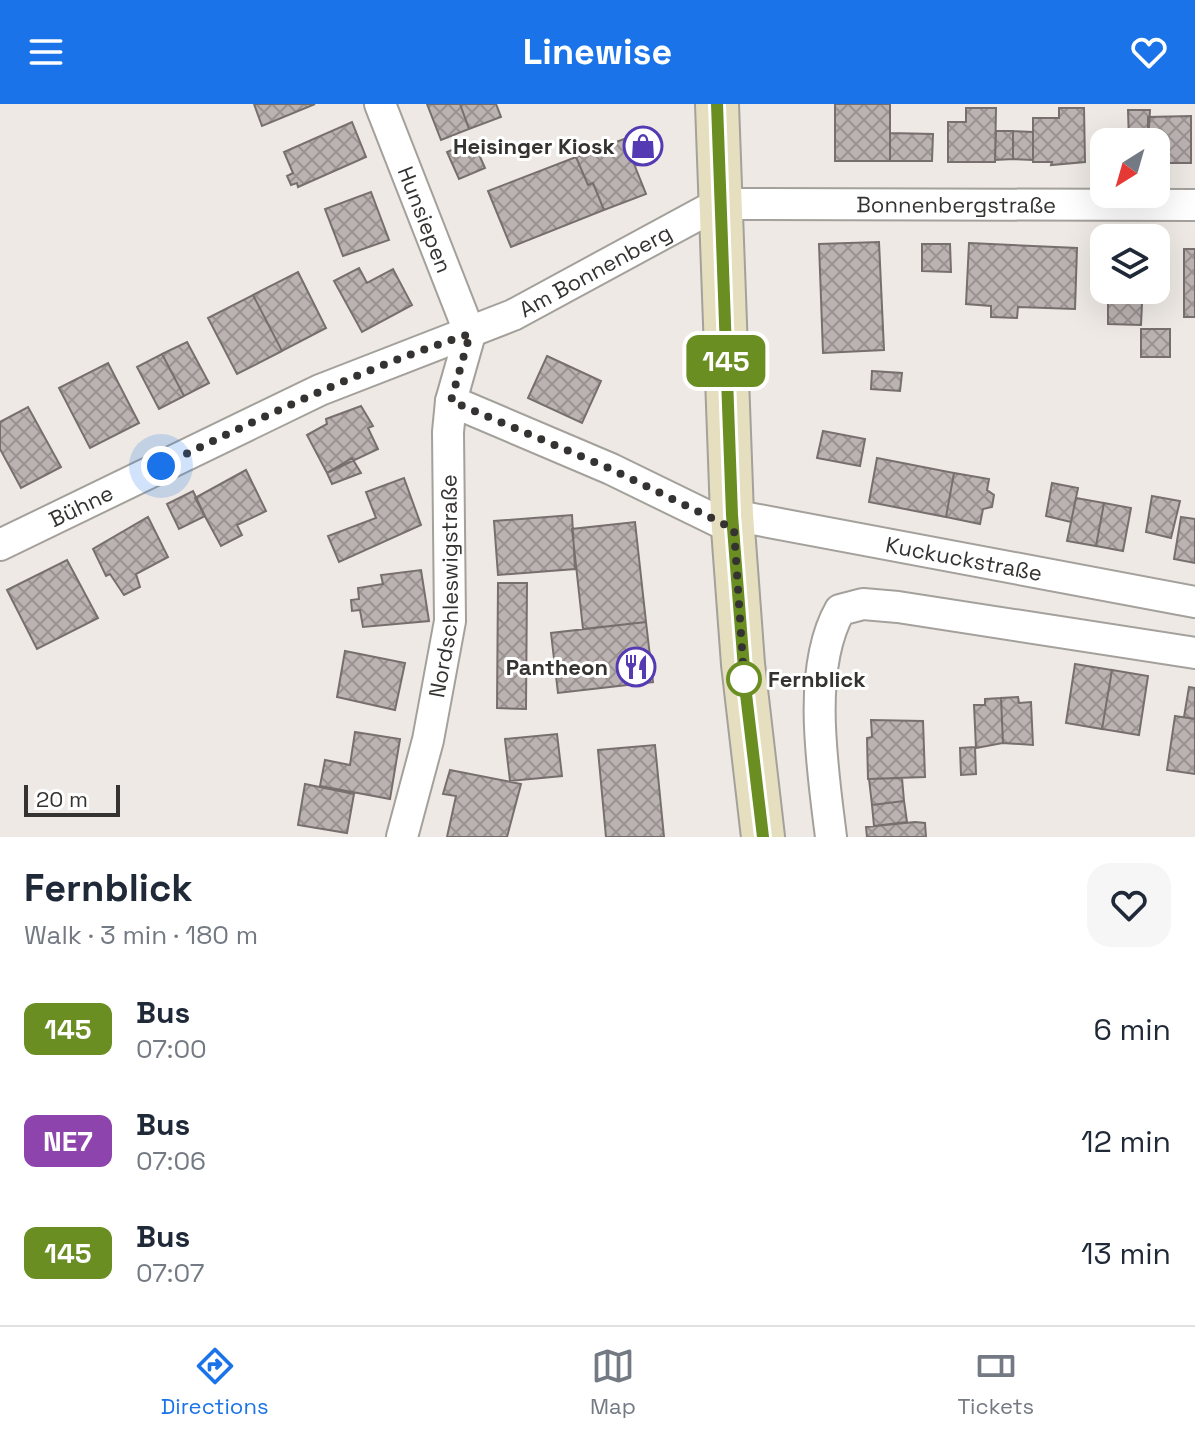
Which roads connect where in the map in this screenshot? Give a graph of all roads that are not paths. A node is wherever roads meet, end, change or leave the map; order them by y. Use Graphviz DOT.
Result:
graph roads {
  1 [pos="380,104"];
  2 [pos="717,104"];
  3 [pos="718,204"];
  4 [pos="1195,205"];
  5 [pos="470,334"];
  6 [pos="451,401"];
  7 [pos="733,522"];
  8 [pos="0,545"];
  9 [pos="1195,602"];
  10 [pos="1195,653"];
  11 [pos="402,837"];
  12 [pos="763,837"];
  13 [pos="831,837"];
  1 -- 5 [label="street, Hunsiepen"];
  2 -- 3 [label="main road"];
  3 -- 4 [label="street, Bonnenbergstraße"];
  3 -- 5 [label="street, Am Bonnenberg"];
  3 -- 7 [label="main road"];
  5 -- 6 [label="street, Nordschleswigstraße"];
  5 -- 8 [label="street, Bühne"];
  6 -- 7 [label="street"];
  6 -- 11 [label="street, Nordschleswigstraße"];
  7 -- 9 [label="street, Kuckuckstraße"];
  7 -- 12 [label="main road"];
  10 -- 13 [label="street"];
}
